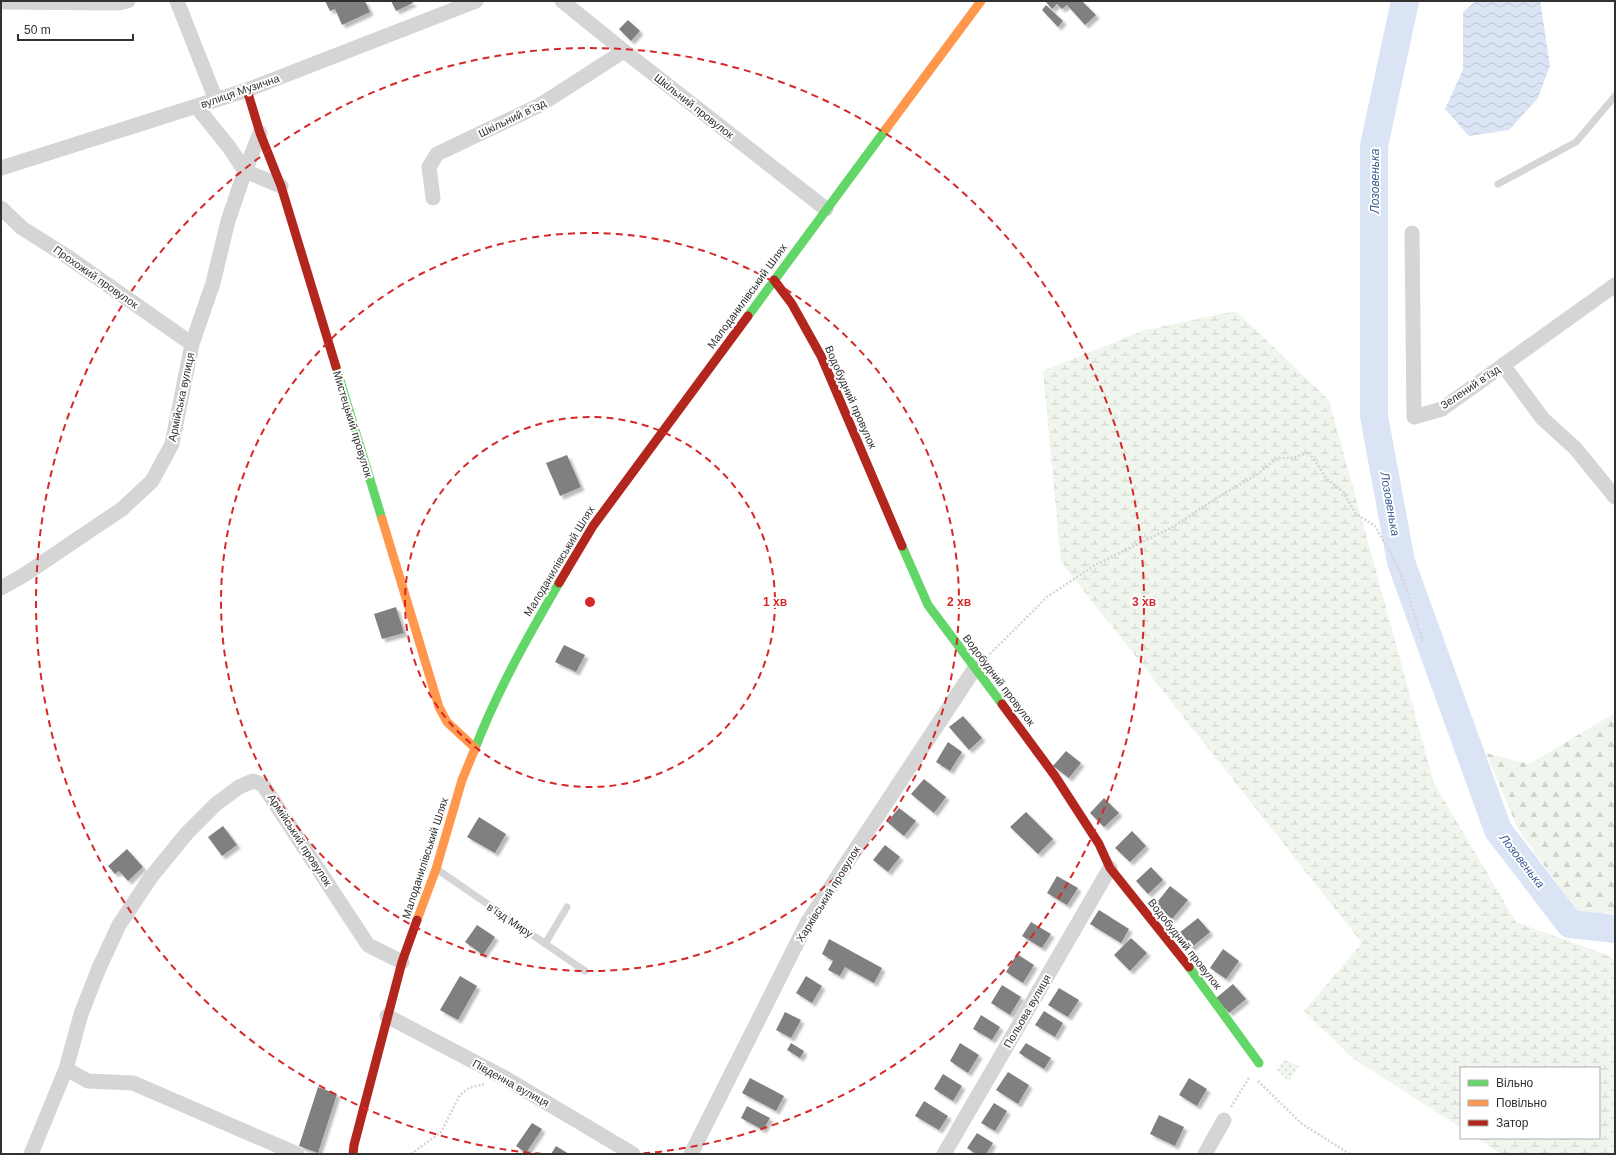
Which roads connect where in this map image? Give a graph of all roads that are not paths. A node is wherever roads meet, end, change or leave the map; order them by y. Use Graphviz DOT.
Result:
graph roads {
  1 [pos="128,1"];
  2 [pos="177,1"];
  3 [pos="476,1"];
  4 [pos="562,1"];
  5 [pos="982,1"];
  6 [pos="1,2"];
  7 [pos="624,51"];
  8 [pos="247,90"];
  9 [pos="1615,96"];
  10 [pos="216,100"];
  11 [pos="196,106"];
  12 [pos="260,133"];
  13 [pos="1,168"];
  14 [pos="245,171"];
  15 [pos="1498,184"];
  16 [pos="281,186"];
  17 [pos="433,198"];
  18 [pos="1,208"];
  19 [pos="826,209"];
  20 [pos="1412,233"];
  21 [pos="774,280"];
  22 [pos="1615,285"];
  23 [pos="192,344"];
  24 [pos="1504,365"];
  25 [pos="1615,497"];
  26 [pos="1,588"];
  27 [pos="975,668"];
  28 [pos="475,748"];
  29 [pos="1110,868"];
  30 [pos="436,869"];
  31 [pos="567,908"];
  32 [pos="545,944"];
  33 [pos="402,962"];
  34 [pos="585,971"];
  35 [pos="387,1016"];
  36 [pos="1258,1062"];
  37 [pos="66,1069"];
  38 [pos="1224,1120"];
  39 [pos="351,1151"];
  40 [pos="31,1154"];
  41 [pos="297,1154"];
  42 [pos="633,1154"];
  43 [pos="691,1154"];
  44 [pos="944,1154"];
  45 [pos="1205,1154"];
  1 -- 6 [label="street"];
  2 -- 10 [label="street"];
  3 -- 8 [label="street, вулиця Музична"];
  4 -- 7 [label="street, Шкільний провулок"];
  5 -- 19 [label="street, Малоданилівський Шлях"];
  7 -- 17 [label="street, Шкільний в’їзд"];
  7 -- 19 [label="street, Шкільний провулок"];
  8 -- 10 [label="street, вулиця Музична"];
  8 -- 12 [label="street, Мистецький провулок"];
  9 -- 15 [label="lane"];
  10 -- 11 [label="street, вулиця Музична"];
  11 -- 13 [label="street, вулиця Музична"];
  11 -- 14 [label="street"];
  12 -- 14 [label="street, Армійська вулиця"];
  12 -- 16 [label="street, Мистецький провулок"];
  14 -- 16 [label="street"];
  14 -- 23 [label="street, Армійська вулиця"];
  16 -- 28 [label="street, Мистецький провулок"];
  18 -- 23 [label="street, Прохожий провулок"];
  19 -- 21 [label="street, Малоданилівський Шлях"];
  20 -- 24 [label="street, Зелений в’їзд"];
  21 -- 27 [label="street, Водобудний провулок"];
  21 -- 28 [label="street, Малоданилівський Шлях"];
  22 -- 24 [label="street, Зелений в’їзд"];
  23 -- 26 [label="street, Армійська вулиця"];
  24 -- 25 [label="street"];
  27 -- 29 [label="street, Водобудний провулок"];
  27 -- 43 [label="street, Харківський провулок"];
  28 -- 30 [label="street, Малоданилівський Шлях"];
  29 -- 36 [label="street, Водобудний провулок"];
  29 -- 44 [label="street, Польова вулиця"];
  30 -- 32 [label="lane, в’їзд Миру"];
  30 -- 33 [label="street, Малоданилівський Шлях"];
  31 -- 32 [label="lane"];
  32 -- 34 [label="lane, в’їзд Миру"];
  33 -- 35 [label="street, Малоданилівський Шлях"];
  33 -- 37 [label="street, Армійський провулок"];
  35 -- 39 [label="street, Малоданилівський Шлях"];
  35 -- 42 [label="street, Південна вулиця"];
  37 -- 40 [label="street, Армійський провулок"];
  37 -- 41 [label="street"];
  38 -- 45 [label="street"];
}
